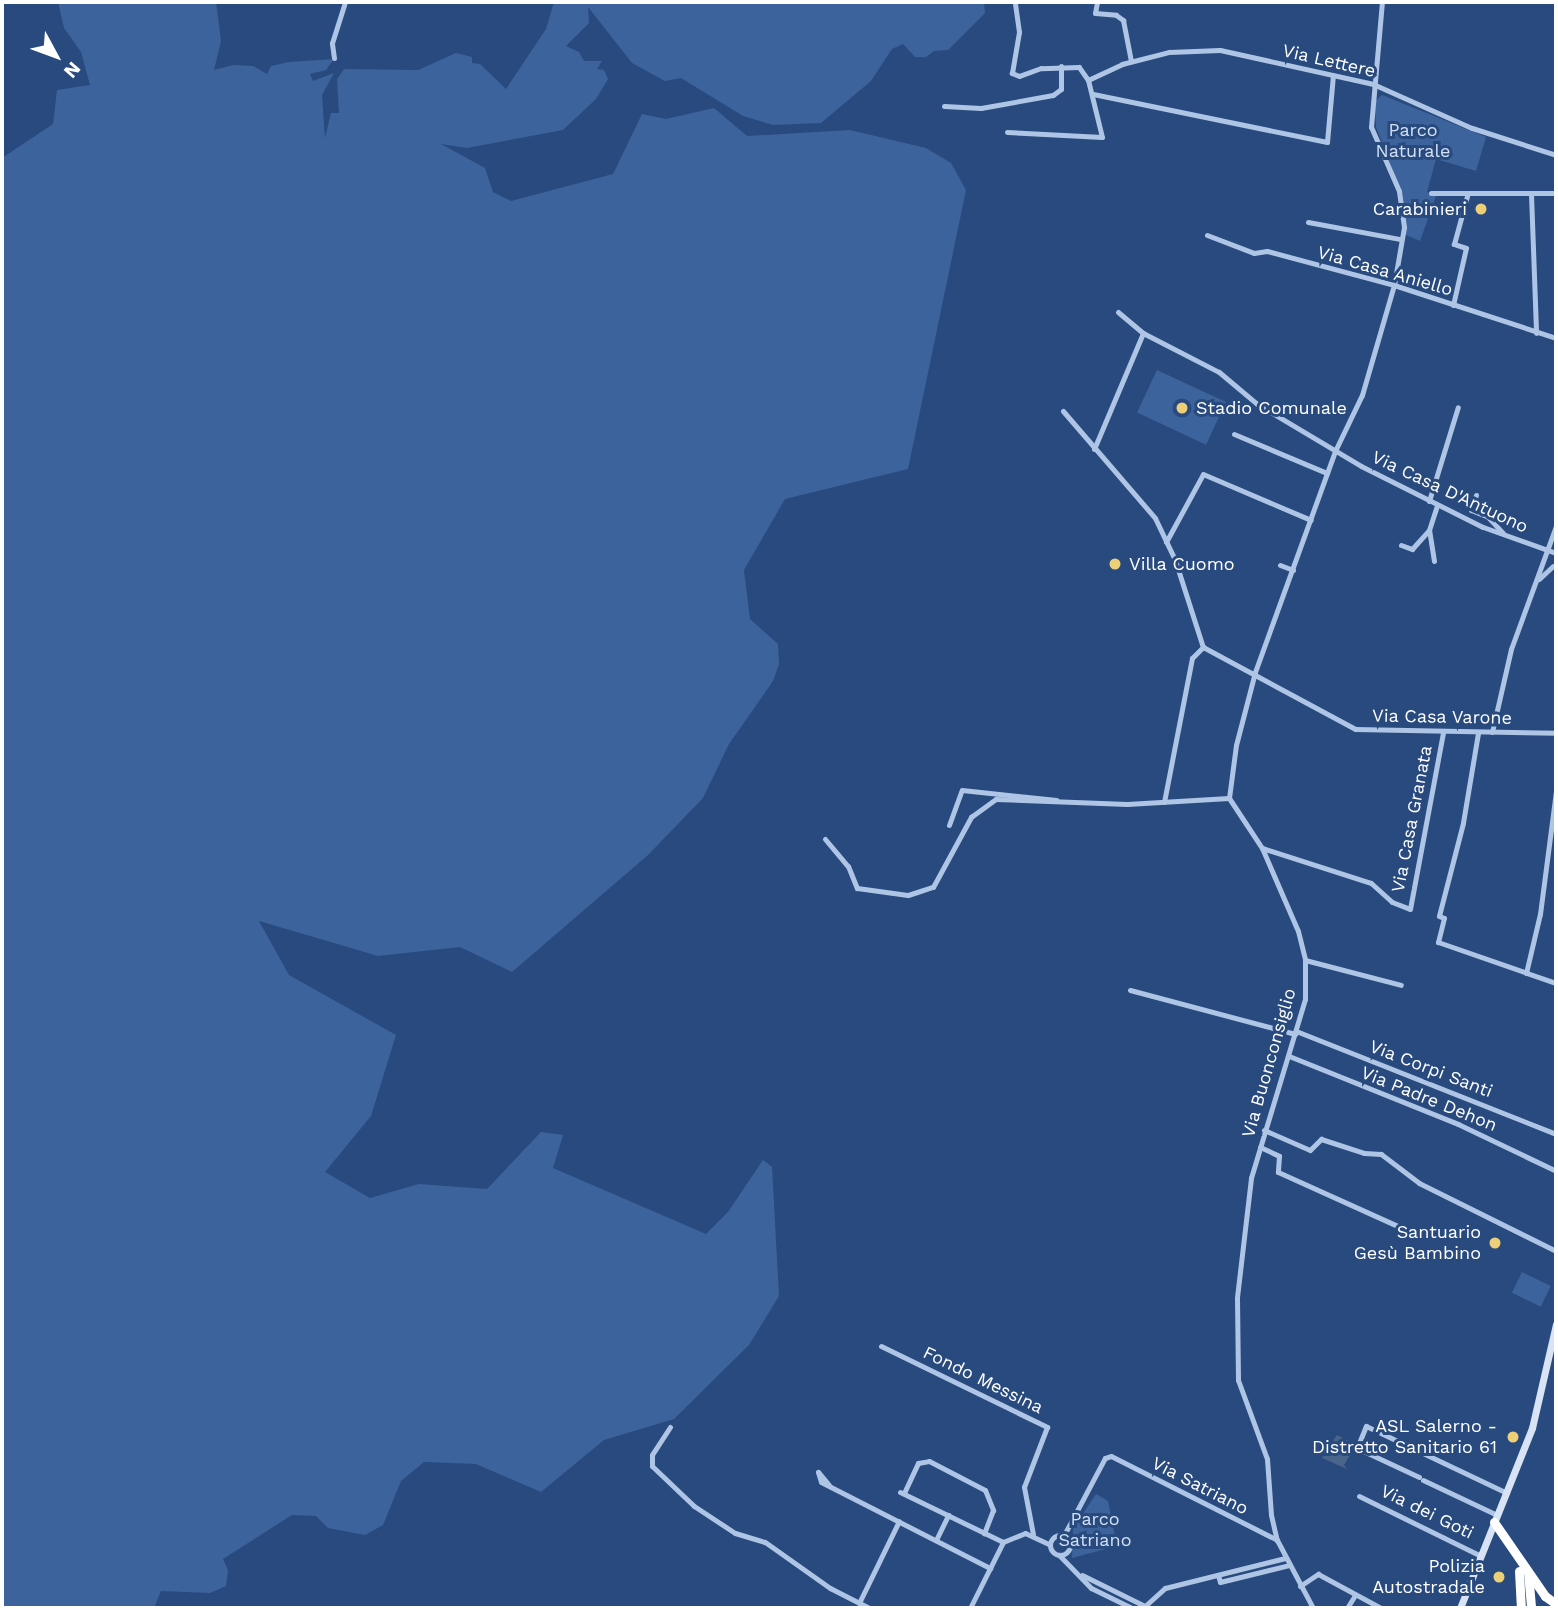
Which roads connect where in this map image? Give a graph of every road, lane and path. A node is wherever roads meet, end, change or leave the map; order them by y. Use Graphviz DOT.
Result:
graph roads {
  1 [pos="345,2"];
  2 [pos="1016,2"];
  3 [pos="1097,2"];
  4 [pos="1382,2"];
  5 [pos="334,58"];
  6 [pos="1130,61"];
  7 [pos="1061,66"];
  8 [pos="1333,75"];
  9 [pos="1088,80"];
  10 [pos="1373,84"];
  11 [pos="1093,94"];
  12 [pos="944,106"];
  13 [pos="1007,132"];
  14 [pos="1556,155"];
  15 [pos="1431,193"];
  16 [pos="1556,193"];
  17 [pos="1531,194"];
  18 [pos="1467,196"];
  19 [pos="1308,222"];
  20 [pos="1208,234"];
  21 [pos="1400,239"];
  22 [pos="1394,285"];
  23 [pos="1453,305"];
  24 [pos="1118,312"];
  25 [pos="1143,333"];
  26 [pos="1536,333"];
  27 [pos="1556,338"];
  28 [pos="1458,407"];
  29 [pos="1063,411"];
  30 [pos="1234,434"];
  31 [pos="1094,449"];
  32 [pos="1335,451"];
  33 [pos="1327,473"];
  34 [pos="1476,495"];
  35 [pos="1429,501"];
  36 [pos="1437,506"];
  37 [pos="1311,520"];
  38 [pos="1556,526"];
  39 [pos="1429,530"];
  40 [pos="1505,536"];
  41 [pos="1166,541"];
  42 [pos="1401,545"];
  43 [pos="1292,549"];
  44 [pos="1548,550"];
  45 [pos="1299,552"];
  46 [pos="1556,553"];
  47 [pos="1434,561"];
  48 [pos="1280,565"];
  49 [pos="1553,566"];
  50 [pos="1293,570"];
  51 [pos="1536,580"];
  52 [pos="1203,647"];
  53 [pos="1255,679"];
  54 [pos="1492,732"];
  55 [pos="1443,733"];
  56 [pos="1478,733"];
  57 [pos="1556,733"];
  58 [pos="1556,791"];
  59 [pos="1229,798"];
  60 [pos="1058,802"];
  61 [pos="1164,802"];
  62 [pos="949,825"];
  63 [pos="825,839"];
  64 [pos="1262,848"];
  65 [pos="1305,960"];
  66 [pos="1526,972"];
  67 [pos="1556,983"];
  68 [pos="1401,985"];
  69 [pos="1130,990"];
  70 [pos="1295,1033"];
  71 [pos="1289,1056"];
  72 [pos="1264,1130"];
  73 [pos="1556,1134"];
  74 [pos="1259,1147"];
  75 [pos="1556,1171"];
  76 [pos="1400,1227"];
  77 [pos="1556,1251"];
  78 [pos="1556,1324"];
  79 [pos="881,1346"];
  80 [pos="1238,1380"];
  81 [pos="670,1427"];
  82 [pos="829,1485"];
  83 [pos="1507,1493"];
  84 [pos="1359,1496"];
  85 [pos="948,1515"];
  86 [pos="1496,1519"];
  87 [pos="899,1521"];
  88 [pos="984,1533"];
  89 [pos="1033,1534"];
  90 [pos="1064,1535"];
  91 [pos="936,1540"];
  92 [pos="1277,1540"];
  93 [pos="1003,1542"];
  94 [pos="1049,1544"];
  95 [pos="1059,1555"];
  96 [pos="1481,1556"];
  97 [pos="1285,1558"];
  98 [pos="1289,1565"];
  99 [pos="990,1567"];
  100 [pos="1076,1572"];
  101 [pos="1218,1575"];
  102 [pos="1525,1575"];
  103 [pos="1300,1586"];
  104 [pos="1355,1595"];
  105 [pos="859,1603"];
  106 [pos="1556,1604"];
  107 [pos="1125,1605"];
  108 [pos="1145,1606"];
  109 [pos="869,1608"];
  110 [pos="970,1608"];
  111 [pos="1132,1608"];
  112 [pos="1312,1608"];
  113 [pos="1347,1608"];
  114 [pos="1381,1608"];
  115 [pos="1460,1608"];
  116 [pos="1521,1608"];
  117 [pos="1531,1608"];
  1 -- 5 [label="street"];
  2 -- 7 [label="street"];
  3 -- 6 [label="street"];
  4 -- 10 [label="street"];
  6 -- 8 [label="street, Via Lettere"];
  6 -- 9 [label="street, Via Lettere"];
  7 -- 9 [label="street"];
  7 -- 12 [label="street"];
  8 -- 10 [label="street, Via Lettere"];
  8 -- 11 [label="street"];
  9 -- 11 [label="street"];
  10 -- 14 [label="street, Via Lettere"];
  10 -- 21 [label="street"];
  11 -- 13 [label="street"];
  15 -- 18 [label="street"];
  16 -- 17 [label="street"];
  17 -- 18 [label="street"];
  17 -- 26 [label="street"];
  18 -- 23 [label="street"];
  19 -- 21 [label="street"];
  20 -- 22 [label="street, Via Casa Aniello"];
  21 -- 22 [label="street"];
  22 -- 23 [label="street, Via Casa Aniello"];
  22 -- 32 [label="street"];
  23 -- 26 [label="street, Via Casa Aniello"];
  24 -- 25 [label="street, Via Casa D'Antuono"];
  25 -- 31 [label="street"];
  25 -- 32 [label="street, Via Casa D'Antuono"];
  26 -- 27 [label="street, Via Casa Aniello"];
  28 -- 35 [label="street"];
  29 -- 31 [label="street"];
  30 -- 33 [label="street"];
  31 -- 41 [label="street"];
  32 -- 33 [label="street"];
  32 -- 35 [label="street, Via Casa D'Antuono"];
  33 -- 37 [label="street"];
  34 -- 40 [label="street"];
  35 -- 36 [label="street, Via Casa D'Antuono"];
  36 -- 39 [label="street"];
  36 -- 40 [label="street, Via Casa D'Antuono"];
  37 -- 41 [label="street"];
  37 -- 45 [label="street"];
  38 -- 44 [label="street"];
  39 -- 42 [label="street"];
  39 -- 47 [label="street"];
  40 -- 44 [label="street, Via Casa D'Antuono"];
  41 -- 52 [label="street"];
  43 -- 45 [label="street"];
  44 -- 46 [label="street, Via Casa D'Antuono"];
  44 -- 51 [label="street"];
  45 -- 50 [label="street"];
  48 -- 50 [label="street"];
  49 -- 51 [label="street"];
  50 -- 53 [label="street"];
  51 -- 54 [label="street"];
  52 -- 53 [label="street, Via Casa Varone"];
  52 -- 61 [label="street"];
  53 -- 55 [label="street, Via Casa Varone"];
  53 -- 59 [label="street"];
  54 -- 56 [label="street, Via Casa Varone"];
  54 -- 57 [label="street, Via Casa Varone"];
  55 -- 56 [label="street, Via Casa Varone"];
  55 -- 64 [label="street, Via Casa Granata"];
  56 -- 66 [label="street"];
  58 -- 66 [label="street"];
  59 -- 61 [label="street"];
  59 -- 64 [label="street, Via Buonconsiglio"];
  60 -- 61 [label="street"];
  60 -- 62 [label="street"];
  60 -- 63 [label="street"];
  64 -- 65 [label="street, Via Buonconsiglio"];
  65 -- 68 [label="street"];
  65 -- 70 [label="street, Via Buonconsiglio"];
  66 -- 67 [label="street"];
  69 -- 70 [label="street, Via Corpi Santi"];
  70 -- 71 [label="street, Via Buonconsiglio"];
  70 -- 73 [label="street, Via Corpi Santi"];
  71 -- 72 [label="street, Via Buonconsiglio"];
  71 -- 75 [label="street, Via Padre Dehon"];
  72 -- 74 [label="street, Via Buonconsiglio"];
  72 -- 77 [label="street"];
  74 -- 76 [label="street"];
  74 -- 80 [label="street, Via Buonconsiglio"];
  78 -- 83 [label="main road, Via dei Goti"];
  79 -- 89 [label="street, Fondo Messina"];
  80 -- 92 [label="street, Via Satriano"];
  81 -- 105 [label="street"];
  82 -- 87 [label="street"];
  83 -- 86 [label="main road, Via dei Goti"];
  83 -- 86 [label="street, Via dei Goti"];
  84 -- 96 [label="street, Via dei Goti"];
  85 -- 88 [label="street"];
  85 -- 88 [label="street"];
  85 -- 91 [label="street"];
  86 -- 96 [label="main road, Via dei Goti"];
  86 -- 102 [label="highway"];
  87 -- 91 [label="street"];
  87 -- 105 [label="street"];
  88 -- 93 [label="street"];
  89 -- 93 [label="street"];
  89 -- 94 [label="street"];
  90 -- 92 [label="street, Via Satriano"];
  90 -- 94 [label="street"];
  90 -- 95 [label="street"];
  91 -- 99 [label="street"];
  92 -- 97 [label="street, Via Satriano"];
  93 -- 99 [label="street"];
  94 -- 95 [label="street"];
  95 -- 100 [label="street"];
  96 -- 115 [label="main road, Via dei Goti"];
  97 -- 98 [label="street, Via Satriano"];
  97 -- 101 [label="street"];
  98 -- 101 [label="street"];
  98 -- 103 [label="street, Via Satriano"];
  99 -- 110 [label="street"];
  100 -- 107 [label="street"];
  100 -- 108 [label="street"];
  101 -- 108 [label="street"];
  102 -- 106 [label="highway"];
  102 -- 116 [label="highway"];
  102 -- 117 [label="highway"];
  103 -- 104 [label="street"];
  103 -- 112 [label="street, Via Satriano"];
  104 -- 113 [label="street"];
  104 -- 114 [label="street"];
  105 -- 109 [label="street"];
  107 -- 108 [label="street"];
  107 -- 111 [label="street"];
}
